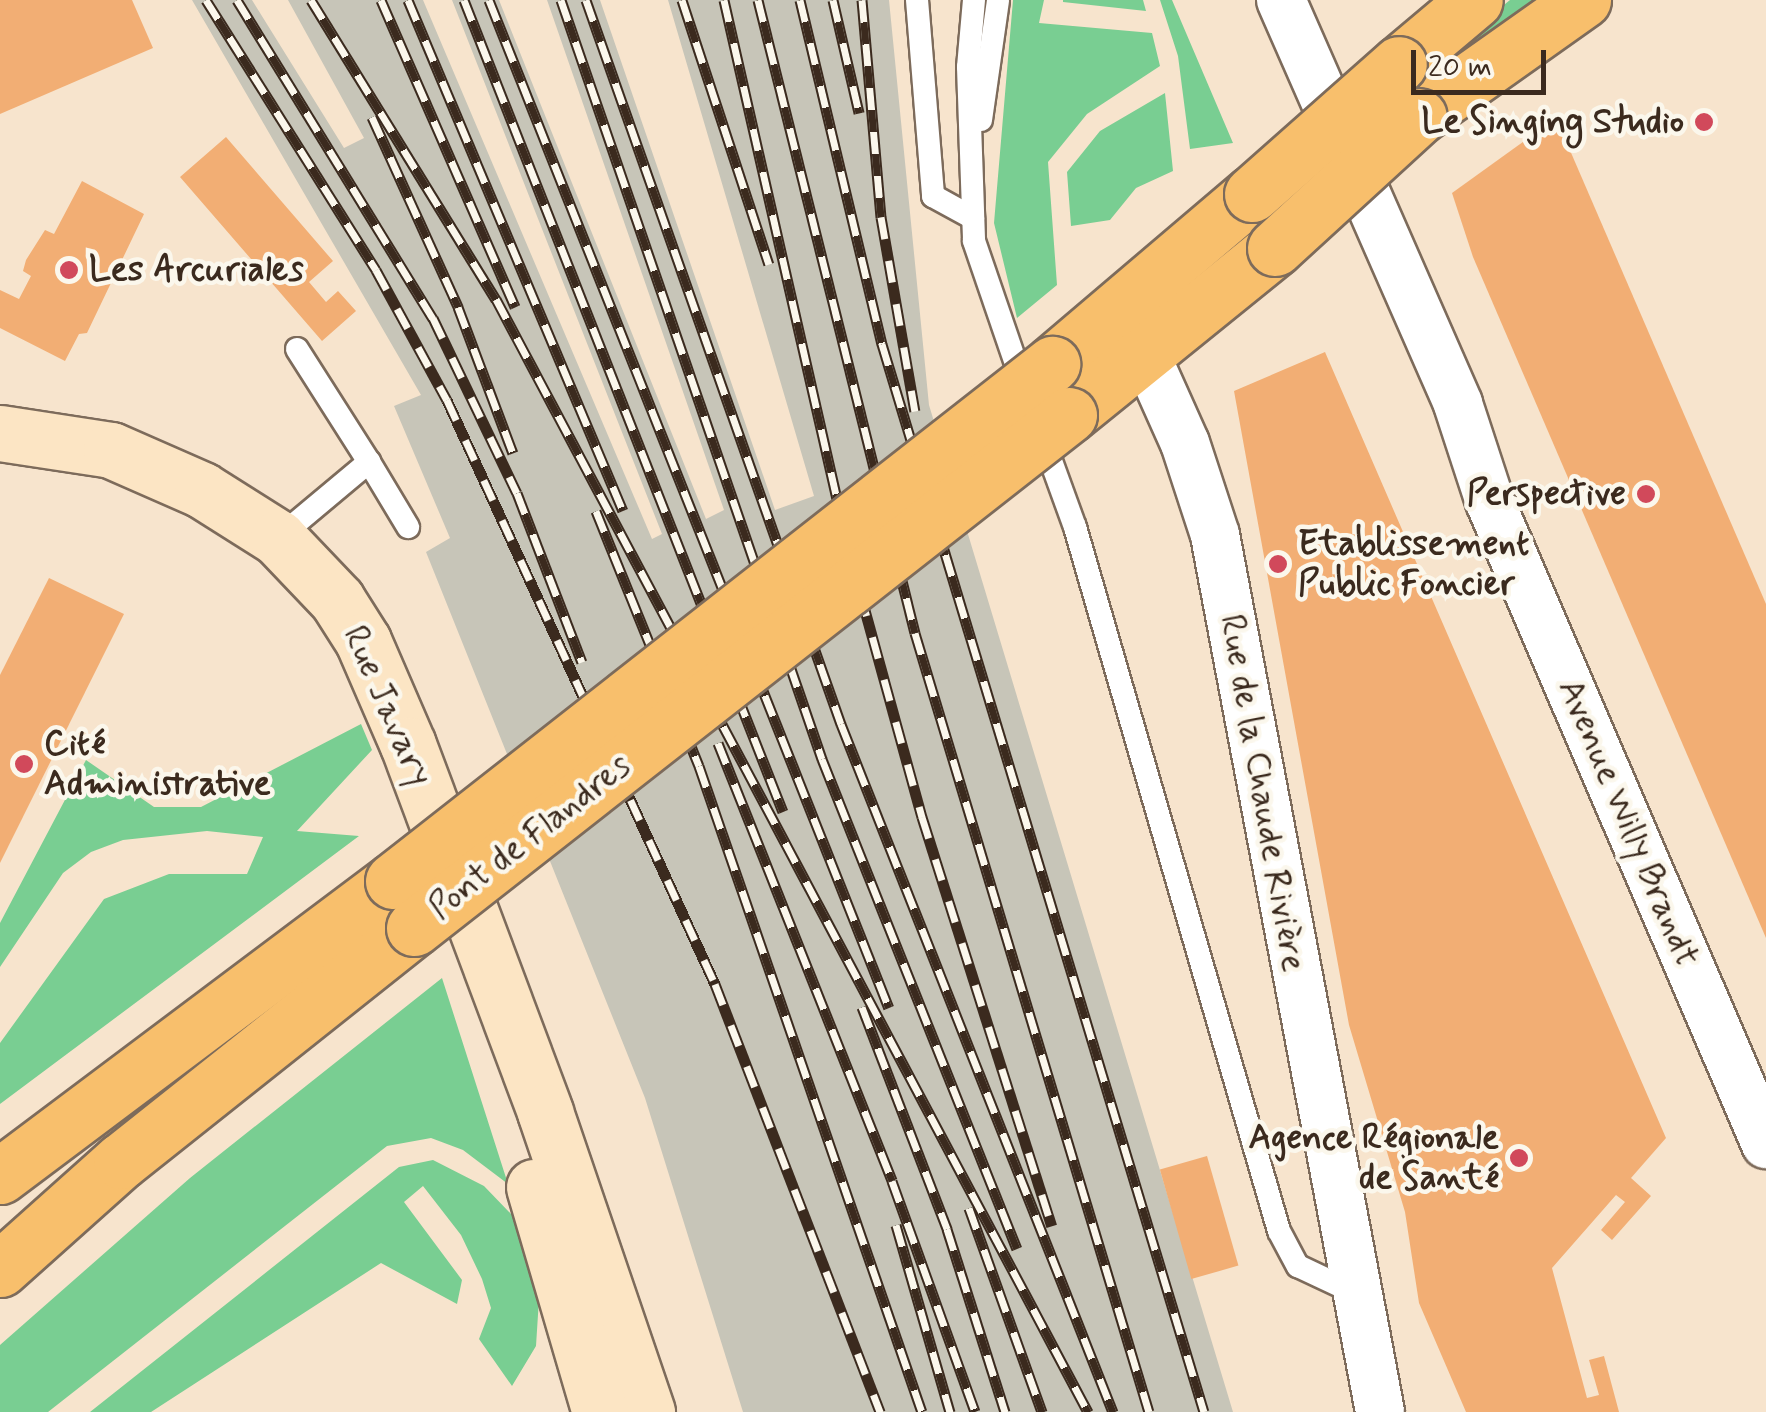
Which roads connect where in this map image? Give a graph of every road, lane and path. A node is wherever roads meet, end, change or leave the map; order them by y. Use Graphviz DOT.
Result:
graph roads {
  1 [pos="917,0"];
  2 [pos="974,0"];
  3 [pos="998,0"];
  4 [pos="1250,0"];
  5 [pos="1281,0"];
  6 [pos="1475,0"];
  7 [pos="1583,0"];
  8 [pos="975,164"];
  9 [pos="972,218"];
  10 [pos="1114,313"];
  11 [pos="297,348"];
  12 [pos="1146,356"];
  13 [pos="1060,390"];
  14 [pos="0,433"];
  15 [pos="369,462"];
  16 [pos="0,463"];
  17 [pos="162,472"];
  18 [pos="1490,502"];
  19 [pos="408,527"];
  20 [pos="278,538"];
  21 [pos="404,904"];
  22 [pos="466,907"];
  23 [pos="1766,1144"];
  24 [pos="0,1176"];
  25 [pos="0,1270"];
  26 [pos="1354,1293"];
  27 [pos="600,1412"];
  28 [pos="647,1412"];
  29 [pos="1380,1412"];
  30 [pos="1398,1412"];
  1 -- 9 [label="lane"];
  2 -- 8 [label="lane"];
  3 -- 8 [label="lane"];
  4 -- 18 [label="street, Avenue Willy Brandt"];
  5 -- 18 [label="street, Avenue Willy Brandt"];
  6 -- 10 [label="main road, bridge"];
  7 -- 12 [label="main road, bridge"];
  8 -- 9 [label="lane"];
  9 -- 26 [label="lane"];
  10 -- 12 [label="street, Rue de la Chaude Rivière"];
  10 -- 13 [label="main road"];
  11 -- 15 [label="lane"];
  12 -- 13 [label="main road"];
  12 -- 26 [label="street, Rue de la Chaude Rivière"];
  13 -- 21 [label="main road, Pont de Flandres, bridge"];
  14 -- 17 [label="main road, Rue Javary"];
  15 -- 19 [label="lane"];
  15 -- 20 [label="lane"];
  16 -- 17 [label="main road, Rue Javary"];
  17 -- 20 [label="main road, Rue Javary"];
  18 -- 23 [label="street, Avenue Willy Brandt"];
  20 -- 22 [label="main road, Rue Javary"];
  21 -- 24 [label="main road, Pont de Flandres"];
  21 -- 25 [label="main road, Pont de Flandres"];
  22 -- 27 [label="main road, Rue Javary"];
  22 -- 28 [label="main road, Rue Javary"];
  26 -- 29 [label="street, Rue de la Chaude Rivière"];
  26 -- 30 [label="street, Rue de la Chaude Rivière"];
}
